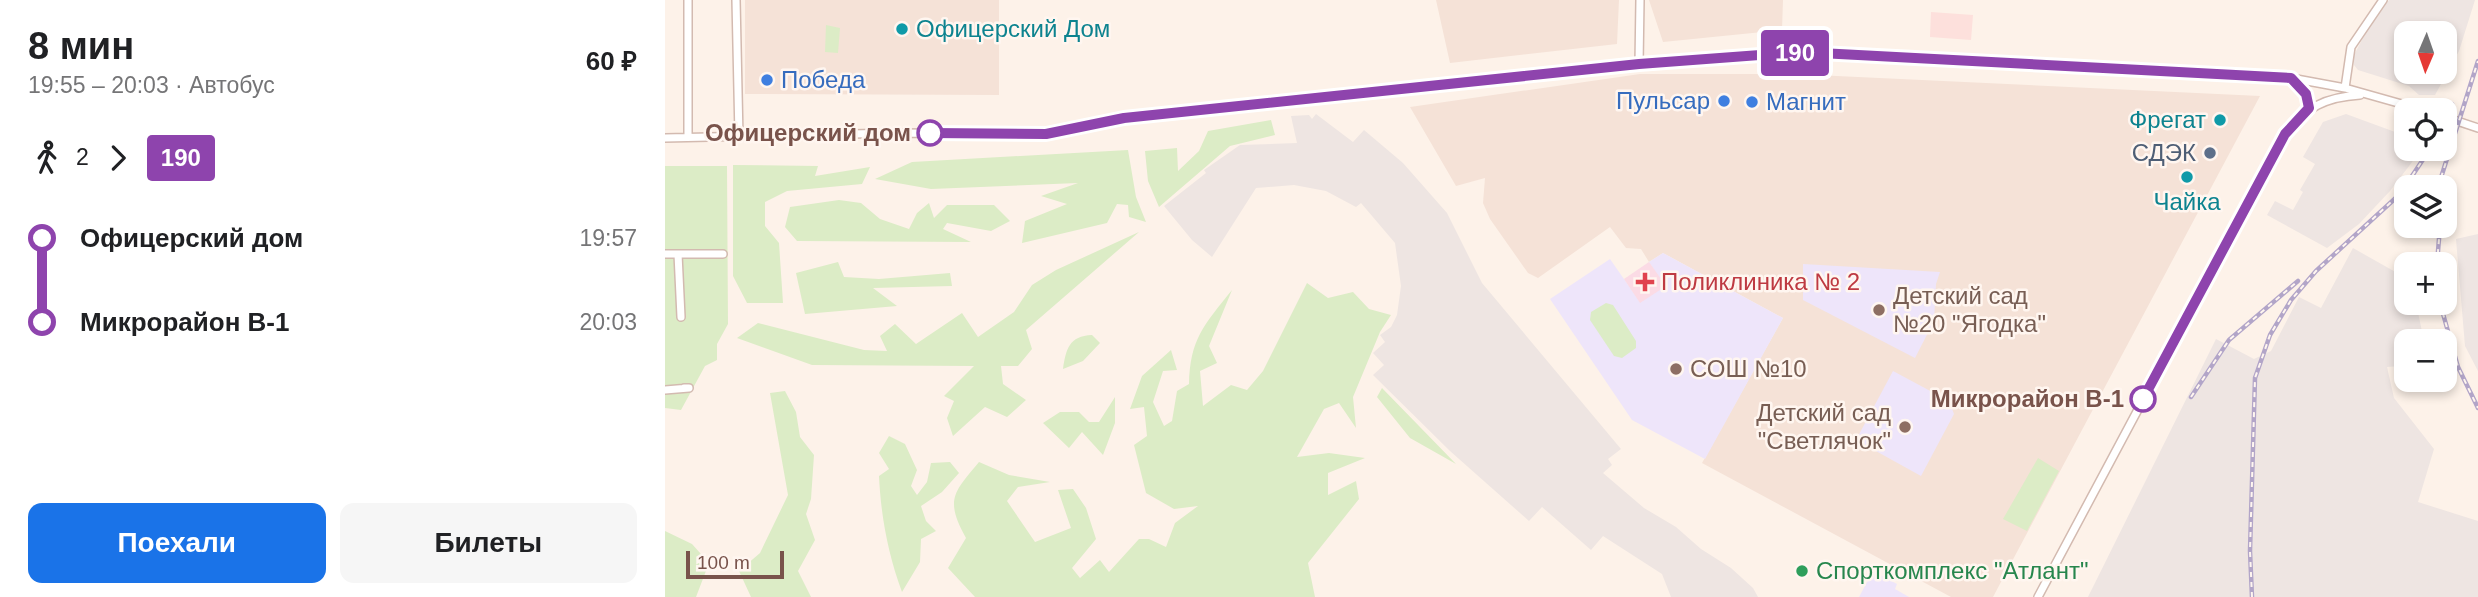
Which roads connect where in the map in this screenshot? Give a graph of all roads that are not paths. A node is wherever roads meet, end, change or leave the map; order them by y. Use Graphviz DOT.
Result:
graph roads {
  1 [pos="688,0"];
  2 [pos="737,0"];
  3 [pos="1640,0"];
  4 [pos="2383,0"];
  5 [pos="1639,64"];
  6 [pos="2291,78"];
  7 [pos="2345,88"];
  8 [pos="2372,95"];
  9 [pos="2394,101"];
  10 [pos="2309,108"];
  11 [pos="2457,121"];
  12 [pos="2478,128"];
  13 [pos="739,137"];
  14 [pos="665,138"];
  15 [pos="688,138"];
  16 [pos="665,254"];
  17 [pos="678,254"];
  18 [pos="723,254"];
  19 [pos="681,317"];
  20 [pos="684,388"];
  21 [pos="665,390"];
  22 [pos="2038,597"];
  1 -- 15 [label="street"];
  2 -- 13 [label="street"];
  3 -- 5 [label="street"];
  4 -- 7 [label="street"];
  5 -- 6 [label="street"];
  5 -- 13 [label="street"];
  6 -- 7 [label="street"];
  6 -- 10 [label="street"];
  7 -- 8 [label="street"];
  8 -- 9 [label="street"];
  8 -- 10 [label="street"];
  10 -- 22 [label="street"];
  11 -- 12 [label="street"];
  13 -- 15 [label="street"];
  14 -- 15 [label="street"];
  16 -- 17 [label="street"];
  17 -- 18 [label="street"];
  17 -- 19 [label="street"];
  20 -- 21 [label="street"];
}
